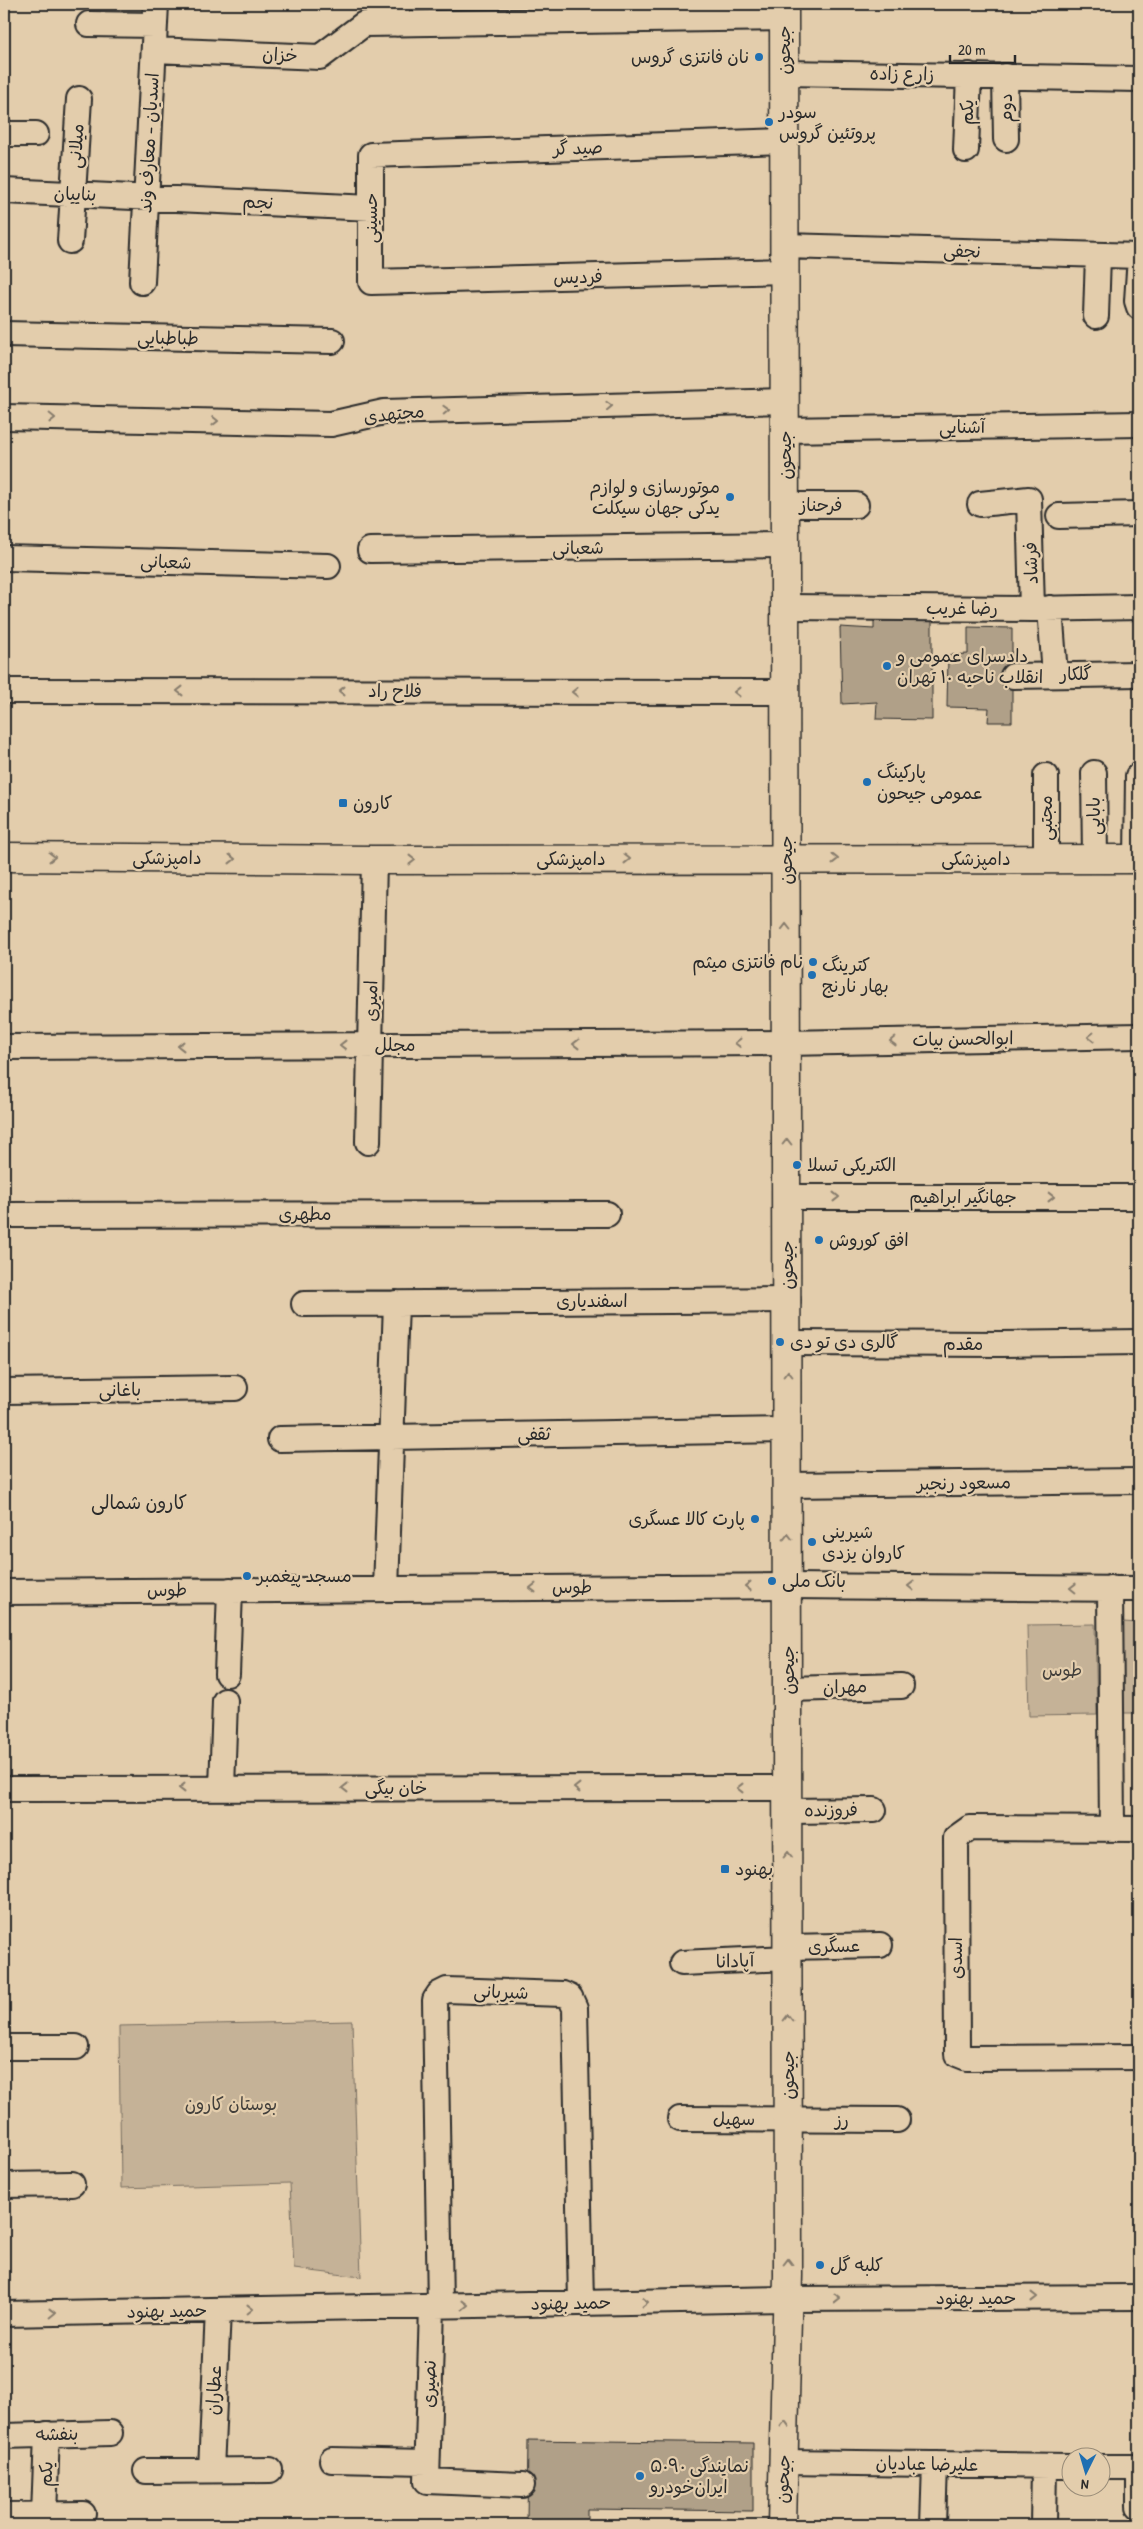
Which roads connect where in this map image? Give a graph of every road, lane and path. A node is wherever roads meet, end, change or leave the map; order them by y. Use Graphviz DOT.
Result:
graph roads {
  1 [pos="784,11"];
  2 [pos="397,14"];
  3 [pos="155,15"];
  4 [pos="89,24"];
  5 [pos="154,50"];
  6 [pos="784,73"];
  7 [pos="969,75"];
  8 [pos="1005,76"];
  9 [pos="1139,79"];
  10 [pos="79,99"];
  11 [pos="4,134"];
  12 [pos="36,134"];
  13 [pos="1006,139"];
  14 [pos="784,141"];
  15 [pos="966,150"];
  16 [pos="371,155"];
  17 [pos="4,191"];
  18 [pos="72,193"];
  19 [pos="146,196"];
  20 [pos="371,208"];
  21 [pos="70,241"];
  22 [pos="1098,255"];
  23 [pos="1139,256"];
  24 [pos="785,258"];
  25 [pos="1139,272"];
  26 [pos="142,282"];
  27 [pos="371,282"];
  28 [pos="1139,306"];
  29 [pos="1096,316"];
  30 [pos="4,334"];
  31 [pos="332,341"];
  32 [pos="785,401"];
  33 [pos="4,417"];
  34 [pos="1139,424"];
  35 [pos="785,430"];
  36 [pos="980,504"];
  37 [pos="785,505"];
  38 [pos="856,505"];
  39 [pos="1139,514"];
  40 [pos="1059,516"];
  41 [pos="786,545"];
  42 [pos="370,550"];
  43 [pos="4,558"];
  44 [pos="328,566"];
  45 [pos="786,607"];
  46 [pos="1139,607"];
  47 [pos="1041,609"];
  48 [pos="1139,674"];
  49 [pos="1055,675"];
  50 [pos="1013,676"];
  51 [pos="4,691"];
  52 [pos="786,692"];
  53 [pos="1094,773"];
  54 [pos="1046,776"];
  55 [pos="1138,776"];
  56 [pos="4,857"];
  57 [pos="1046,859"];
  58 [pos="1095,859"];
  59 [pos="1138,859"];
  60 [pos="374,860"];
  61 [pos="786,860"];
  62 [pos="1139,1036"];
  63 [pos="787,1043"];
  64 [pos="370,1045"];
  65 [pos="4,1047"];
  66 [pos="368,1142"];
  67 [pos="787,1197"];
  68 [pos="1139,1197"];
  69 [pos="607,1214"];
  70 [pos="4,1215"];
  71 [pos="788,1300"];
  72 [pos="396,1303"];
  73 [pos="304,1304"];
  74 [pos="1139,1342"];
  75 [pos="788,1343"];
  76 [pos="235,1388"];
  77 [pos="4,1391"];
  78 [pos="788,1430"];
  79 [pos="391,1437"];
  80 [pos="280,1439"];
  81 [pos="1139,1481"];
  82 [pos="788,1485"];
  83 [pos="788,1586"];
  84 [pos="1110,1588"];
  85 [pos="386,1589"];
  86 [pos="1139,1589"];
  87 [pos="230,1590"];
  88 [pos="4,1592"];
  89 [pos="226,1674"];
  90 [pos="901,1686"];
  91 [pos="788,1689"];
  92 [pos="225,1701"];
  93 [pos="222,1788"];
  94 [pos="4,1789"];
  95 [pos="788,1799"];
  96 [pos="874,1810"];
  97 [pos="1112,1828"];
  98 [pos="1139,1828"];
  99 [pos="880,1945"];
  100 [pos="788,1953"];
  101 [pos="682,1963"];
  102 [pos="4,2047"];
  103 [pos="76,2047"];
  104 [pos="1139,2057"];
  105 [pos="680,2118"];
  106 [pos="788,2119"];
  107 [pos="896,2120"];
  108 [pos="72,2184"];
  109 [pos="4,2185"];
  110 [pos="1139,2296"];
  111 [pos="788,2299"];
  112 [pos="581,2303"];
  113 [pos="436,2306"];
  114 [pos="218,2310"];
  115 [pos="4,2314"];
  116 [pos="110,2433"];
  117 [pos="48,2434"];
  118 [pos="4,2436"];
  119 [pos="332,2460"];
  120 [pos="427,2462"];
  121 [pos="784,2462"];
  122 [pos="936,2464"];
  123 [pos="1044,2466"];
  124 [pos="1060,2466"];
  125 [pos="1110,2467"];
  126 [pos="1139,2467"];
  127 [pos="211,2470"];
  128 [pos="270,2470"];
  129 [pos="146,2471"];
  130 [pos="522,2485"];
  131 [pos="1139,2506"];
  132 [pos="44,2514"];
  133 [pos="83,2514"];
  134 [pos="4,2515"];
  135 [pos="782,2525"];
  136 [pos="933,2525"];
  137 [pos="1043,2525"];
  1 -- 2 [label="street, خزان"];
  1 -- 6 [label="main road, جیحون"];
  2 -- 5 [label="street, خزان"];
  3 -- 4 [label="street"];
  3 -- 5 [label="street, اسدیان - معارف وند"];
  5 -- 19 [label="street, اسدیان - معارف وند"];
  6 -- 7 [label="street, زارع زاده"];
  6 -- 14 [label="main road, جیحون"];
  7 -- 8 [label="street, زارع زاده"];
  7 -- 15 [label="street, یکم"];
  8 -- 9 [label="street, زارع زاده"];
  8 -- 13 [label="street, دوم"];
  10 -- 18 [label="street, میلانی"];
  11 -- 12 [label="street"];
  14 -- 16 [label="street, صید گر"];
  14 -- 24 [label="main road, جیحون"];
  16 -- 20 [label="street, حسینی"];
  17 -- 18 [label="street, بناییان"];
  18 -- 19 [label="street, بناییان"];
  18 -- 21 [label="street"];
  19 -- 20 [label="street, نجم"];
  19 -- 26 [label="street, اسدیان - معارف وند"];
  20 -- 27 [label="street, حسینی"];
  22 -- 23 [label="street, نجفی"];
  22 -- 24 [label="street, نجفی"];
  22 -- 29 [label="street"];
  24 -- 27 [label="street, فردیس"];
  24 -- 32 [label="main road, جیحون"];
  25 -- 28 [label="street"];
  30 -- 31 [label="street, طباطبایی"];
  33 -- 32 [label="street, مجتهدی, one-way"];
  32 -- 35 [label="main road, جیحون"];
  34 -- 35 [label="street, آشنایی"];
  35 -- 37 [label="main road, جیحون"];
  36 -- 47 [label="street, فرشاد"];
  37 -- 38 [label="street, فرحناز"];
  37 -- 41 [label="main road, جیحون"];
  39 -- 40 [label="street"];
  41 -- 42 [label="street, شعبانی"];
  41 -- 45 [label="main road, جیحون"];
  43 -- 44 [label="street, شعبانی"];
  45 -- 47 [label="street, رضا غریب"];
  45 -- 52 [label="main road, جیحون"];
  46 -- 47 [label="street, رضا غریب"];
  47 -- 49 [label="street, فرشاد"];
  48 -- 49 [label="street, گلکار"];
  49 -- 50 [label="street, گلکار"];
  52 -- 51 [label="street, فلاح راد, one-way"];
  52 -- 61 [label="main road, جیحون"];
  53 -- 58 [label="street, بابایی"];
  54 -- 57 [label="street, مجتبی"];
  55 -- 59 [label="street"];
  56 -- 60 [label="main road, دامپزشکی, one-way"];
  57 -- 58 [label="main road, دامپزشکی"];
  61 -- 57 [label="main road, دامپزشکی, one-way"];
  58 -- 59 [label="main road, دامپزشکی"];
  60 -- 61 [label="main road, دامپزشکی, one-way"];
  60 -- 64 [label="street, امیری"];
  63 -- 61 [label="main road, جیحون, one-way"];
  62 -- 63 [label="street, ابوالحسن بیات, one-way"];
  63 -- 64 [label="street, مجلل, one-way"];
  67 -- 63 [label="main road, جیحون, one-way"];
  64 -- 65 [label="street, مجلل, one-way"];
  64 -- 66 [label="street, امیری"];
  67 -- 68 [label="street, جهانگیر ابراهیم, one-way"];
  67 -- 71 [label="main road, جیحون"];
  69 -- 70 [label="street, مطهری"];
  71 -- 72 [label="street, اسفندیاری"];
  71 -- 75 [label="main road, جیحون"];
  72 -- 73 [label="street, اسفندیاری"];
  72 -- 79 [label="street"];
  74 -- 75 [label="street, مقدم"];
  78 -- 75 [label="main road, جیحون, one-way"];
  76 -- 77 [label="street, باغانی"];
  78 -- 79 [label="street, ثقفی"];
  78 -- 82 [label="main road, جیحون"];
  79 -- 80 [label="street, ثقفی"];
  79 -- 85 [label="street"];
  81 -- 82 [label="street, مسعود رنجبر"];
  83 -- 82 [label="main road, جیحون, one-way"];
  84 -- 83 [label="street, طوس, one-way"];
  83 -- 85 [label="street, طوس, one-way"];
  83 -- 91 [label="main road, جیحون"];
  84 -- 86 [label="street, طوس"];
  84 -- 97 [label="street"];
  85 -- 87 [label="street, طوس"];
  87 -- 88 [label="street, طوس"];
  87 -- 89 [label="street"];
  90 -- 91 [label="street, مهران"];
  91 -- 95 [label="main road, جیحون"];
  92 -- 93 [label="street"];
  93 -- 94 [label="street, خان بیگی, one-way"];
  95 -- 93 [label="street, خان بیگی, one-way"];
  95 -- 96 [label="street, فروزنده"];
  100 -- 95 [label="main road, جیحون, one-way"];
  97 -- 98 [label="street, اسدی"];
  97 -- 104 [label="street, اسدی"];
  99 -- 100 [label="street, عسگری"];
  100 -- 101 [label="street, آپادانا"];
  106 -- 100 [label="main road, جیحون, one-way"];
  102 -- 103 [label="street"];
  105 -- 106 [label="street, سهیل"];
  106 -- 107 [label="street, رز"];
  111 -- 106 [label="main road, جیحون, one-way"];
  108 -- 109 [label="street"];
  111 -- 110 [label="street, حمید بهنود, one-way"];
  112 -- 111 [label="street, حمید بهنود, one-way"];
  121 -- 111 [label="main road, جیحون, one-way"];
  113 -- 112 [label="street, حمید بهنود, one-way"];
  112 -- 113 [label="street, شیربانی"];
  114 -- 113 [label="street, حمید بهنود, one-way"];
  113 -- 120 [label="street, نصیری"];
  115 -- 114 [label="street, حمید بهنود, one-way"];
  114 -- 127 [label="street, عطاران"];
  116 -- 117 [label="street, بنفشه"];
  117 -- 118 [label="street, بنفشه"];
  117 -- 132 [label="street, یکم"];
  119 -- 120 [label="street"];
  120 -- 130 [label="street, نصیری"];
  121 -- 122 [label="street, علیرضا عبادیان"];
  121 -- 135 [label="main road, جیحون"];
  122 -- 123 [label="street, علیرضا عبادیان"];
  122 -- 136 [label="street"];
  123 -- 124 [label="street, علیرضا عبادیان"];
  123 -- 137 [label="street"];
  125 -- 126 [label="street"];
  126 -- 131 [label="street"];
  127 -- 128 [label="street"];
  127 -- 129 [label="street"];
  132 -- 133 [label="street"];
  132 -- 134 [label="street"];
}
